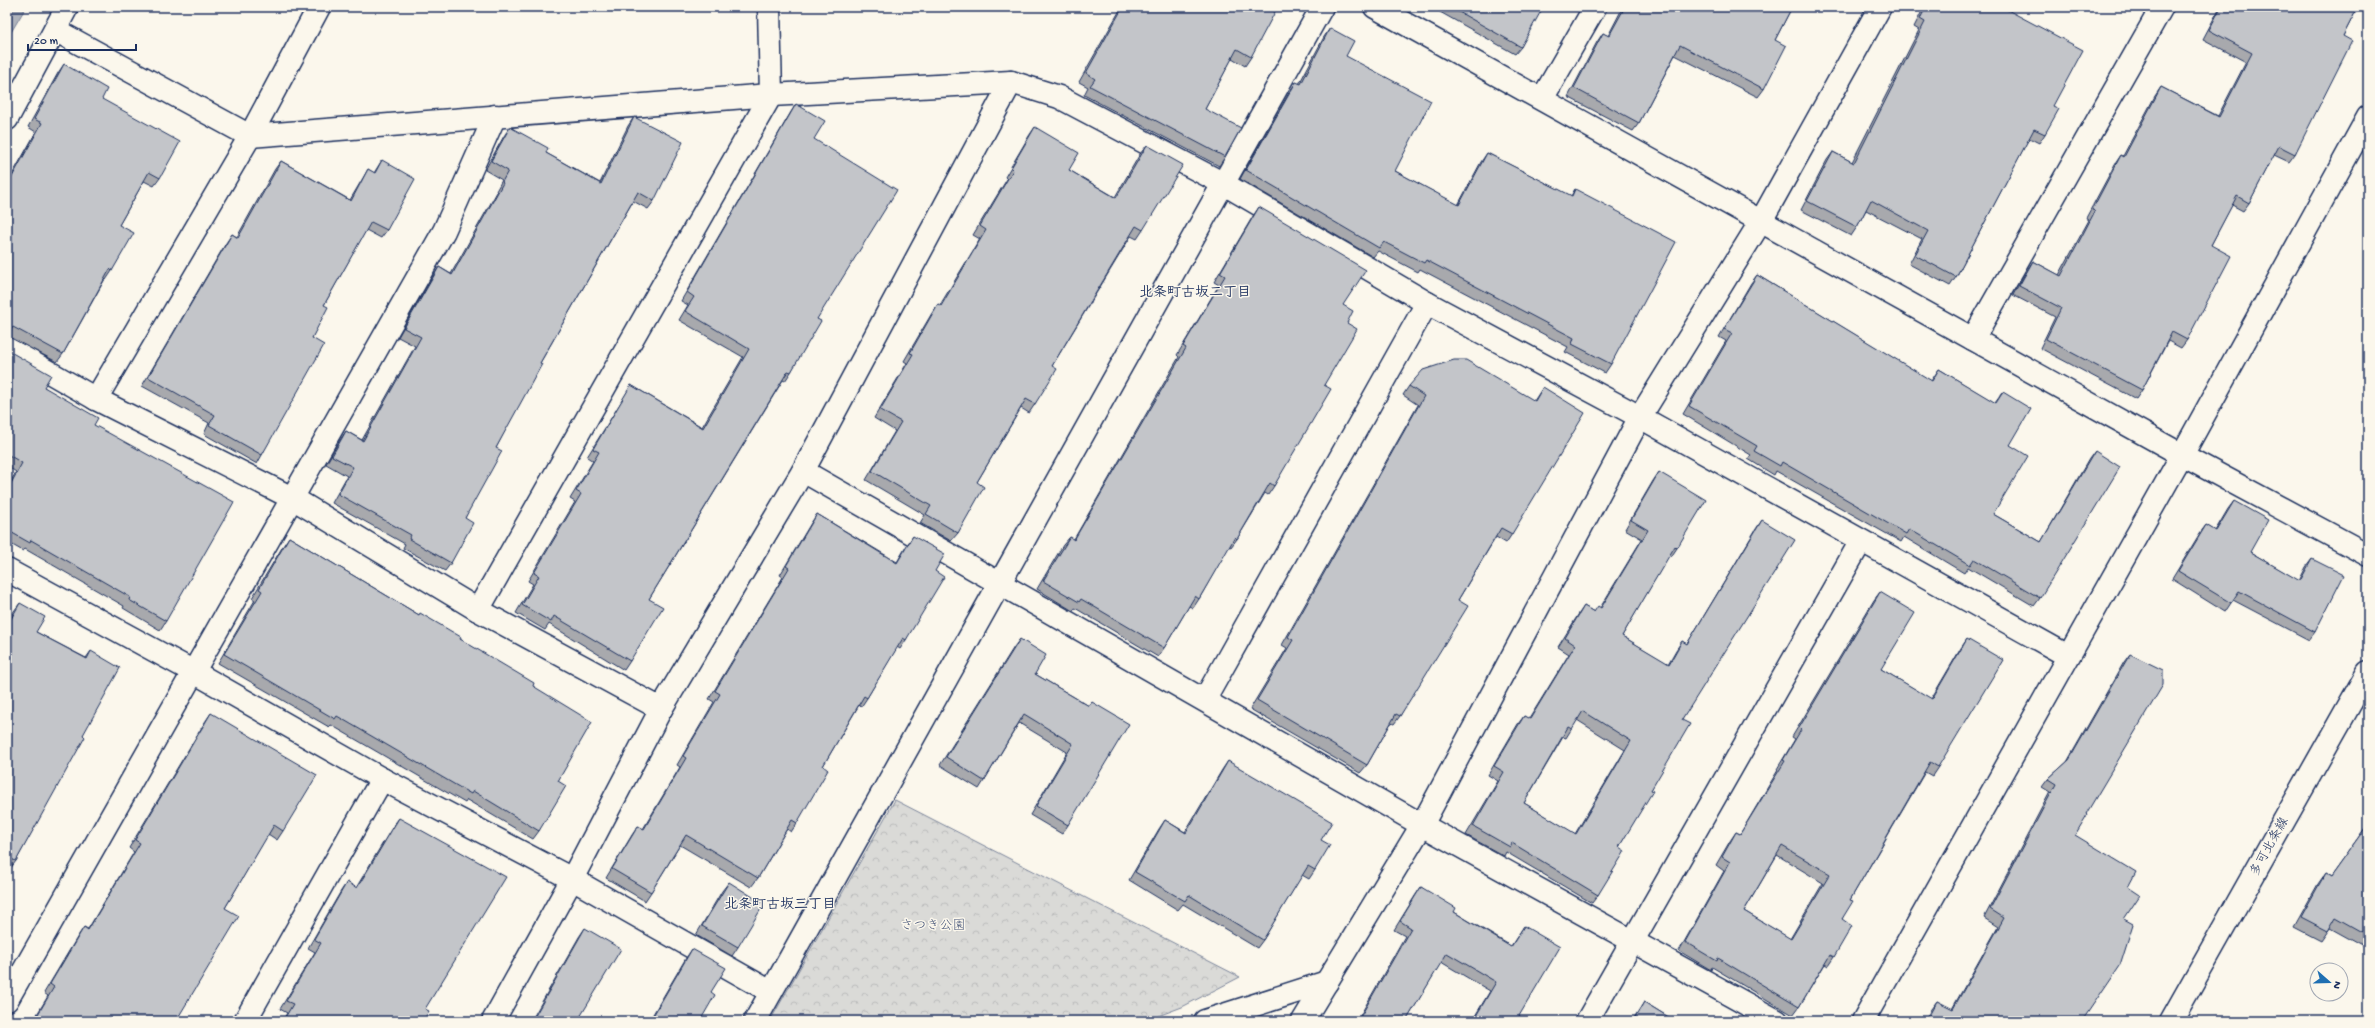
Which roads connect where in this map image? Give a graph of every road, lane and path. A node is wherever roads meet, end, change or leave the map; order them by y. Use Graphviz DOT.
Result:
graph roads {
  1 [pos="67,7"];
  2 [pos="319,7"];
  3 [pos="769,7"];
  4 [pos="1322,7"];
  5 [pos="1375,7"];
  6 [pos="1595,7"];
  7 [pos="1880,7"];
  8 [pos="2162,7"];
  9 [pos="55,30"];
  10 [pos="1011,82"];
  11 [pos="771,95"];
  12 [pos="1542,99"];
  13 [pos="495,116"];
  14 [pos="2368,117"];
  15 [pos="7,119"];
  16 [pos="250,136"];
  17 [pos="1224,184"];
  18 [pos="1761,221"];
  19 [pos="1428,303"];
  20 [pos="1973,339"];
  21 [pos="7,348"];
  22 [pos="96,399"];
  23 [pos="1640,417"];
  24 [pos="2182,455"];
  25 [pos="802,471"];
  26 [pos="294,499"];
  27 [pos="1861,540"];
  28 [pos="2368,555"];
  29 [pos="7,570"];
  30 [pos="1000,584"];
  31 [pos="478,610"];
  32 [pos="2068,656"];
  33 [pos="194,672"];
  34 [pos="2368,672"];
  35 [pos="1205,699"];
  36 [pos="661,709"];
  37 [pos="382,779"];
  38 [pos="1422,825"];
  39 [pos="572,879"];
  40 [pos="1633,942"];
  41 [pos="1327,982"];
  42 [pos="771,992"];
  43 [pos="7,1000"];
  44 [pos="245,1021"];
  45 [pos="493,1021"];
  46 [pos="756,1021"];
  47 [pos="1205,1021"];
  48 [pos="1303,1021"];
  49 [pos="1587,1021"];
  50 [pos="1778,1021"];
  51 [pos="1863,1021"];
  52 [pos="2171,1021"];
  1 -- 9 [label="street"];
  2 -- 16 [label="street"];
  3 -- 11 [label="street"];
  4 -- 17 [label="street"];
  5 -- 12 [label="street"];
  6 -- 12 [label="street"];
  7 -- 18 [label="street"];
  8 -- 20 [label="street"];
  9 -- 15 [label="street"];
  9 -- 16 [label="street"];
  10 -- 11 [label="street"];
  10 -- 17 [label="street"];
  10 -- 25 [label="street"];
  11 -- 13 [label="street"];
  11 -- 31 [label="street"];
  12 -- 18 [label="street"];
  13 -- 16 [label="street"];
  13 -- 26 [label="street"];
  14 -- 24 [label="street"];
  16 -- 22 [label="street"];
  17 -- 19 [label="street"];
  17 -- 30 [label="street"];
  18 -- 20 [label="street"];
  18 -- 23 [label="street"];
  19 -- 23 [label="street"];
  19 -- 35 [label="street"];
  20 -- 24 [label="street"];
  21 -- 22 [label="street"];
  22 -- 26 [label="street"];
  23 -- 27 [label="street"];
  23 -- 38 [label="street"];
  24 -- 28 [label="street"];
  24 -- 32 [label="street"];
  25 -- 30 [label="street"];
  25 -- 36 [label="street"];
  26 -- 31 [label="street"];
  26 -- 33 [label="street"];
  27 -- 32 [label="street"];
  27 -- 40 [label="street"];
  29 -- 33 [label="street"];
  30 -- 35 [label="street"];
  30 -- 42 [label="street"];
  31 -- 36 [label="street"];
  32 -- 51 [label="street"];
  33 -- 37 [label="street"];
  33 -- 43 [label="street"];
  34 -- 52 [label="street, 多可北条線"];
  35 -- 38 [label="street"];
  36 -- 39 [label="street"];
  37 -- 39 [label="street"];
  37 -- 44 [label="street"];
  38 -- 40 [label="street"];
  38 -- 41 [label="street"];
  39 -- 42 [label="street"];
  39 -- 45 [label="street"];
  40 -- 49 [label="street"];
  40 -- 50 [label="street"];
  41 -- 47 [label="street"];
  41 -- 48 [label="street"];
  42 -- 46 [label="street"];
}
